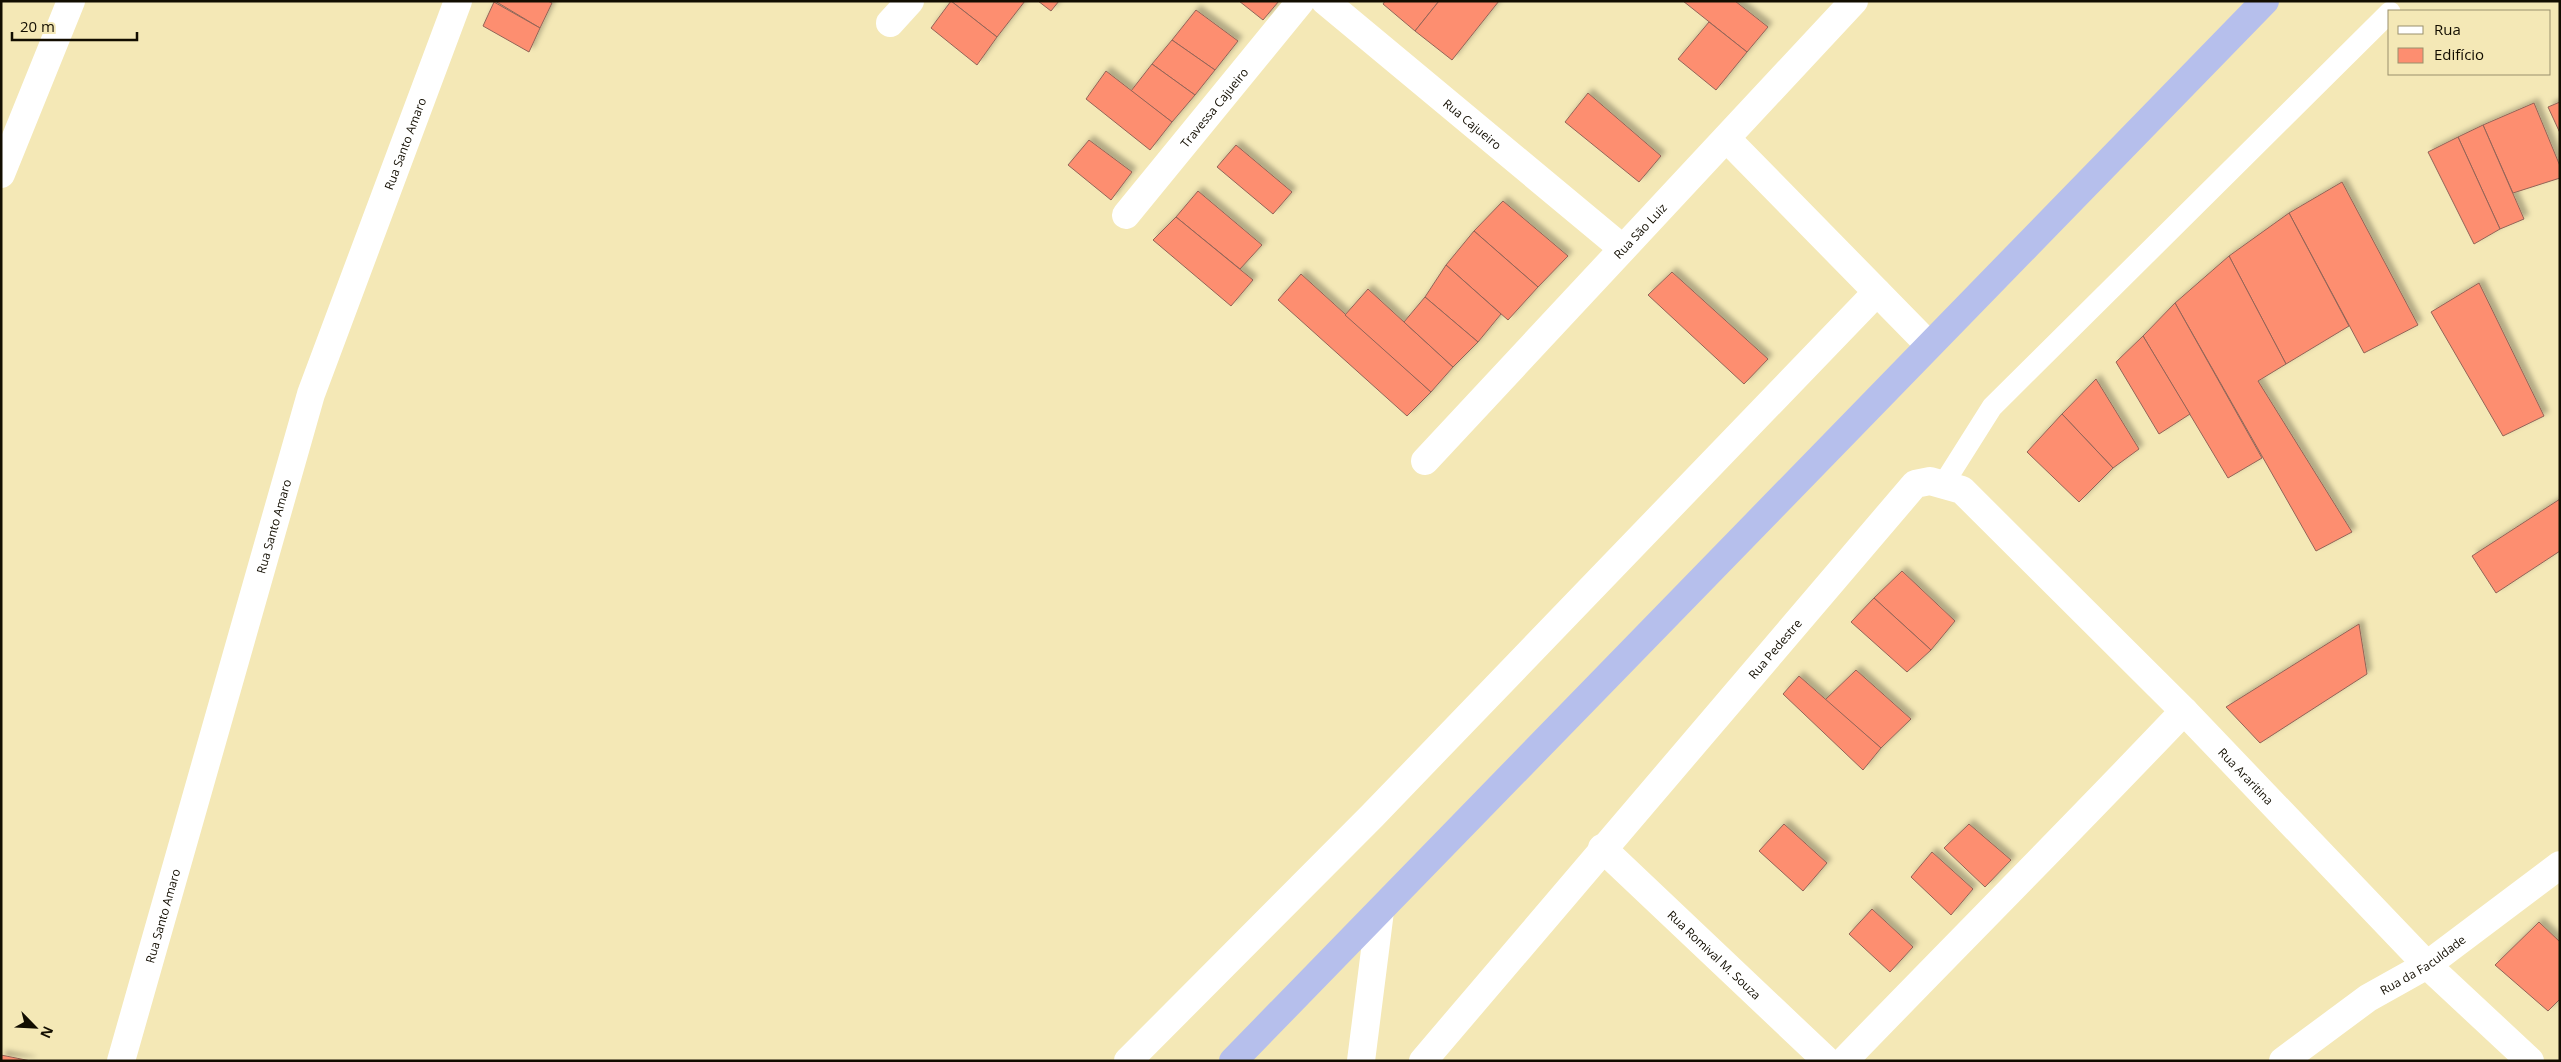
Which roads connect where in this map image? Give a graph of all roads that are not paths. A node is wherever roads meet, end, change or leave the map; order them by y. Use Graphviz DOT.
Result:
graph roads {
  1 [pos="71,1"];
  2 [pos="458,1"];
  3 [pos="910,1"];
  4 [pos="1301,1"];
  5 [pos="1325,1"];
  6 [pos="1854,1"];
  7 [pos="2266,1"];
  8 [pos="2388,14"];
  9 [pos="890,23"];
  10 [pos="1726,140"];
  11 [pos="1,174"];
  12 [pos="1126,215"];
  13 [pos="1622,248"];
  14 [pos="1877,292"];
  15 [pos="1929,345"];
  16 [pos="1425,461"];
  17 [pos="1953,486"];
  18 [pos="2184,710"];
  19 [pos="1602,848"];
  20 [pos="2560,866"];
  21 [pos="1380,911"];
  22 [pos="2427,965"];
  23 [pos="121,1061"];
  24 [pos="1128,1061"];
  25 [pos="1233,1061"];
  26 [pos="1361,1061"];
  27 [pos="1423,1061"];
  28 [pos="1827,1061"];
  29 [pos="1844,1061"];
  30 [pos="2282,1061"];
  31 [pos="2530,1061"];
  1 -- 11 [label="street"];
  2 -- 23 [label="street, Rua Santo Amaro"];
  3 -- 9 [label="street"];
  4 -- 12 [label="street, Travessa Cajueiro"];
  5 -- 13 [label="street, Rua Cajueiro"];
  6 -- 10 [label="street, Rua São Luiz"];
  7 -- 15 [label="highway"];
  8 -- 17 [label="lane"];
  10 -- 13 [label="street, Rua São Luiz"];
  10 -- 14 [label="street"];
  13 -- 16 [label="street, Rua São Luiz"];
  14 -- 15 [label="street"];
  14 -- 24 [label="street"];
  15 -- 21 [label="highway"];
  17 -- 18 [label="street, Rua Araritina"];
  17 -- 19 [label="street, Rua Pedestre"];
  18 -- 22 [label="street, Rua Araritina"];
  18 -- 29 [label="street"];
  19 -- 27 [label="street, Rua Pedestre"];
  19 -- 28 [label="street, Rua Romival M. Souza"];
  20 -- 22 [label="street, Rua da Faculdade"];
  21 -- 25 [label="highway"];
  21 -- 26 [label="street"];
  22 -- 30 [label="street, Rua da Faculdade"];
  22 -- 31 [label="street, Rua Araritina"];
}
